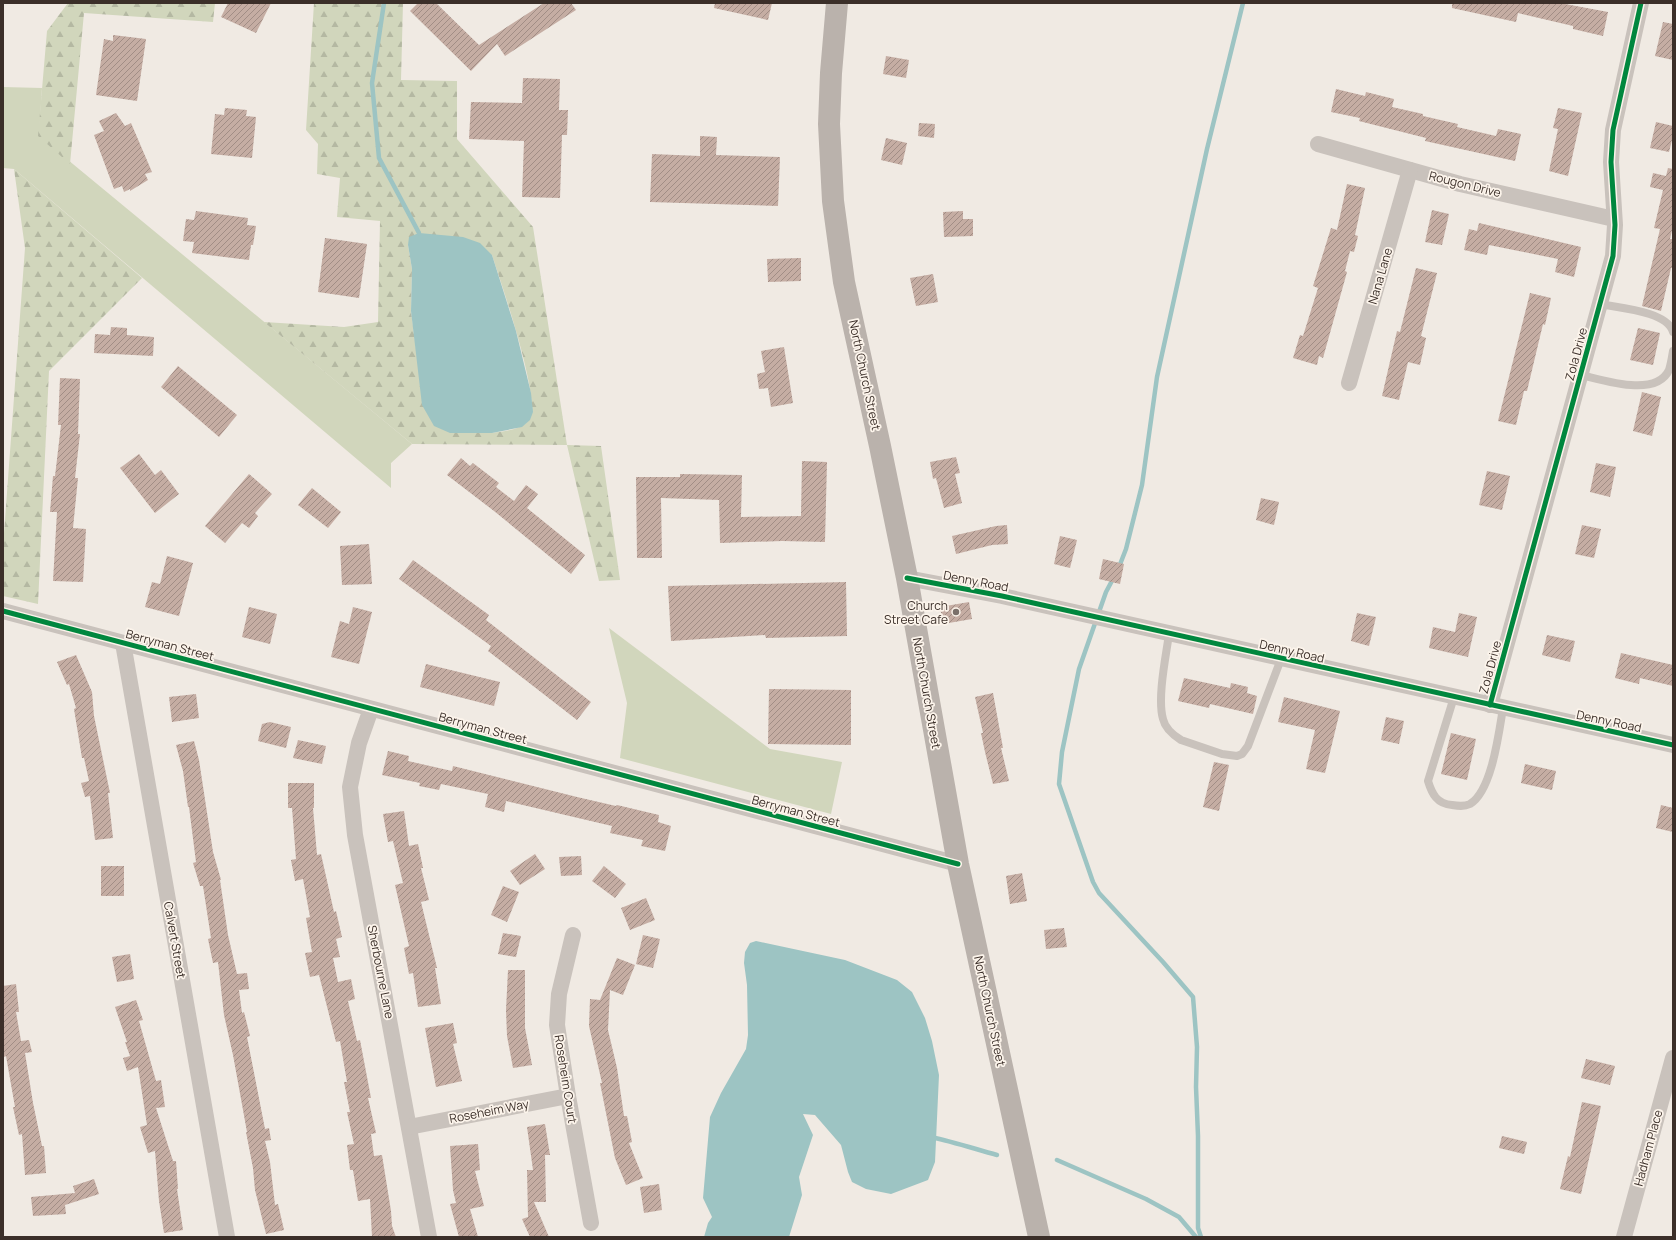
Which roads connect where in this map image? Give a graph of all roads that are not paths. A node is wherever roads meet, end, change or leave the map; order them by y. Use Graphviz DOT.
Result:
graph roads {
  1 [pos="837,3"];
  2 [pos="1641,3"];
  3 [pos="1318,144"];
  4 [pos="1410,170"];
  5 [pos="1614,219"];
  6 [pos="1600,304"];
  7 [pos="1673,332"];
  8 [pos="1673,351"];
  9 [pos="1581,375"];
  10 [pos="1349,383"];
  11 [pos="907,578"];
  12 [pos="3,611"];
  13 [pos="1169,634"];
  14 [pos="123,643"];
  15 [pos="1281,659"];
  16 [pos="1454,697"];
  17 [pos="1496,706"];
  18 [pos="371,709"];
  19 [pos="1673,745"];
  20 [pos="958,864"];
  21 [pos="573,935"];
  22 [pos="1673,1058"];
  23 [pos="568,1096"];
  24 [pos="410,1127"];
  25 [pos="591,1223"];
  26 [pos="227,1237"];
  27 [pos="429,1237"];
  28 [pos="1039,1237"];
  29 [pos="1624,1237"];
  1 -- 11 [label="main road, North Church Street"];
  2 -- 5 [label="street, Zola Drive"];
  3 -- 4 [label="street, Rougon Drive"];
  4 -- 5 [label="street, Rougon Drive"];
  4 -- 10 [label="street, Nana Lane"];
  5 -- 6 [label="street, Zola Drive"];
  6 -- 7 [label="lane"];
  6 -- 9 [label="street, Zola Drive"];
  8 -- 9 [label="lane"];
  9 -- 17 [label="street, Zola Drive"];
  11 -- 13 [label="street, Denny Road"];
  11 -- 20 [label="main road, North Church Street"];
  12 -- 14 [label="street, Berryman Street"];
  13 -- 15 [label="street, Denny Road"];
  13 -- 15 [label="lane"];
  14 -- 18 [label="street, Berryman Street"];
  14 -- 26 [label="street, Calvert Street"];
  15 -- 16 [label="street, Denny Road"];
  16 -- 17 [label="street, Denny Road"];
  16 -- 17 [label="lane"];
  17 -- 19 [label="street, Denny Road"];
  18 -- 20 [label="street, Berryman Street"];
  18 -- 24 [label="street, Sherbourne Lane"];
  20 -- 28 [label="main road, North Church Street"];
  21 -- 23 [label="street, Roseheim Court"];
  22 -- 29 [label="street, Hadham Place"];
  23 -- 24 [label="street, Roseheim Way"];
  23 -- 25 [label="street, Roseheim Court"];
  24 -- 27 [label="street, Sherbourne Lane"];
}
